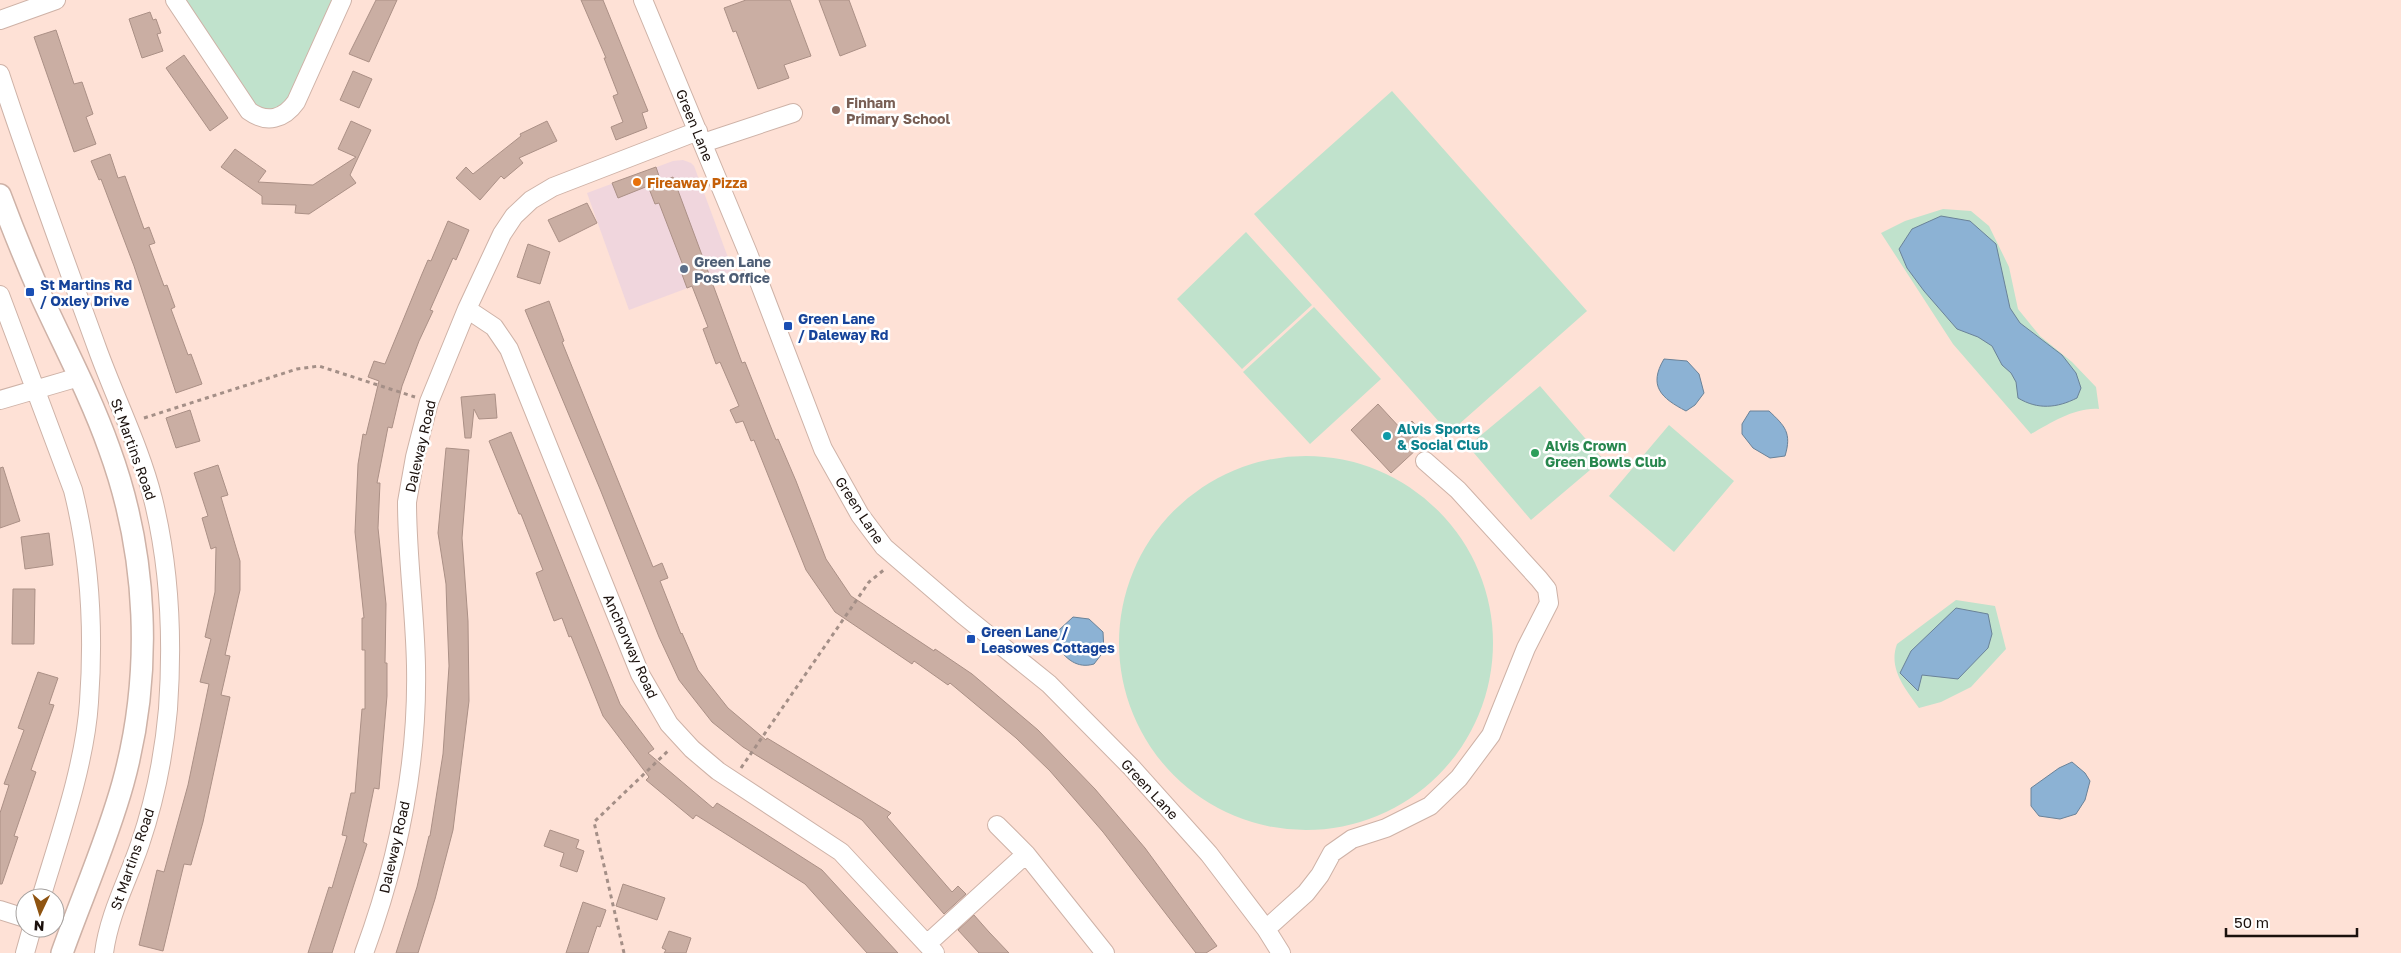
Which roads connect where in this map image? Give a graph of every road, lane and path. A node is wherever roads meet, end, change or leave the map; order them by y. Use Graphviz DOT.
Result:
graph roads {
  1 [pos="56,0"];
  2 [pos="175,0"];
  3 [pos="342,0"];
  4 [pos="644,0"];
  5 [pos="0,20"];
  6 [pos="0,74"];
  7 [pos="793,113"];
  8 [pos="701,137"];
  9 [pos="0,195"];
  10 [pos="0,294"];
  11 [pos="467,309"];
  12 [pos="79,378"];
  13 [pos="35,389"];
  14 [pos="0,400"];
  15 [pos="429,402"];
  16 [pos="126,424"];
  17 [pos="1425,461"];
  18 [pos="898,559"];
  19 [pos="682,739"];
  20 [pos="733,781"];
  21 [pos="997,825"];
  22 [pos="1026,854"];
  23 [pos="43,888"];
  24 [pos="0,910"];
  25 [pos="15,915"];
  26 [pos="1266,929"];
  27 [pos="29,938"];
  28 [pos="931,948"];
  29 [pos="25,953"];
  30 [pos="62,953"];
  31 [pos="104,953"];
  32 [pos="364,953"];
  33 [pos="624,953"];
  34 [pos="1105,953"];
  35 [pos="1281,953"];
  1 -- 5 [label="street"];
  2 -- 3 [label="street"];
  4 -- 8 [label="street, Green Lane"];
  6 -- 16 [label="street, St Martins Road"];
  7 -- 8 [label="street, Daleway Road"];
  8 -- 11 [label="street, Daleway Road"];
  8 -- 18 [label="street, Green Lane"];
  9 -- 12 [label="main road, St Martins Road"];
  10 -- 13 [label="street"];
  11 -- 15 [label="street, Daleway Road"];
  11 -- 19 [label="street, Anchorway Road"];
  12 -- 13 [label="street"];
  12 -- 30 [label="main road, St Martins Road"];
  13 -- 14 [label="street"];
  13 -- 23 [label="street"];
  15 -- 16 [label="path"];
  15 -- 32 [label="street, Daleway Road"];
  16 -- 31 [label="street, St Martins Road"];
  17 -- 26 [label="street"];
  18 -- 20 [label="path"];
  18 -- 26 [label="street, Green Lane"];
  19 -- 20 [label="street, Anchorway Road"];
  19 -- 33 [label="path"];
  20 -- 28 [label="street, Anchorway Road"];
  21 -- 22 [label="street"];
  22 -- 28 [label="street"];
  22 -- 34 [label="street"];
  24 -- 25 [label="street"];
  26 -- 35 [label="street, Green Lane"];
  27 -- 29 [label="street"];
}
